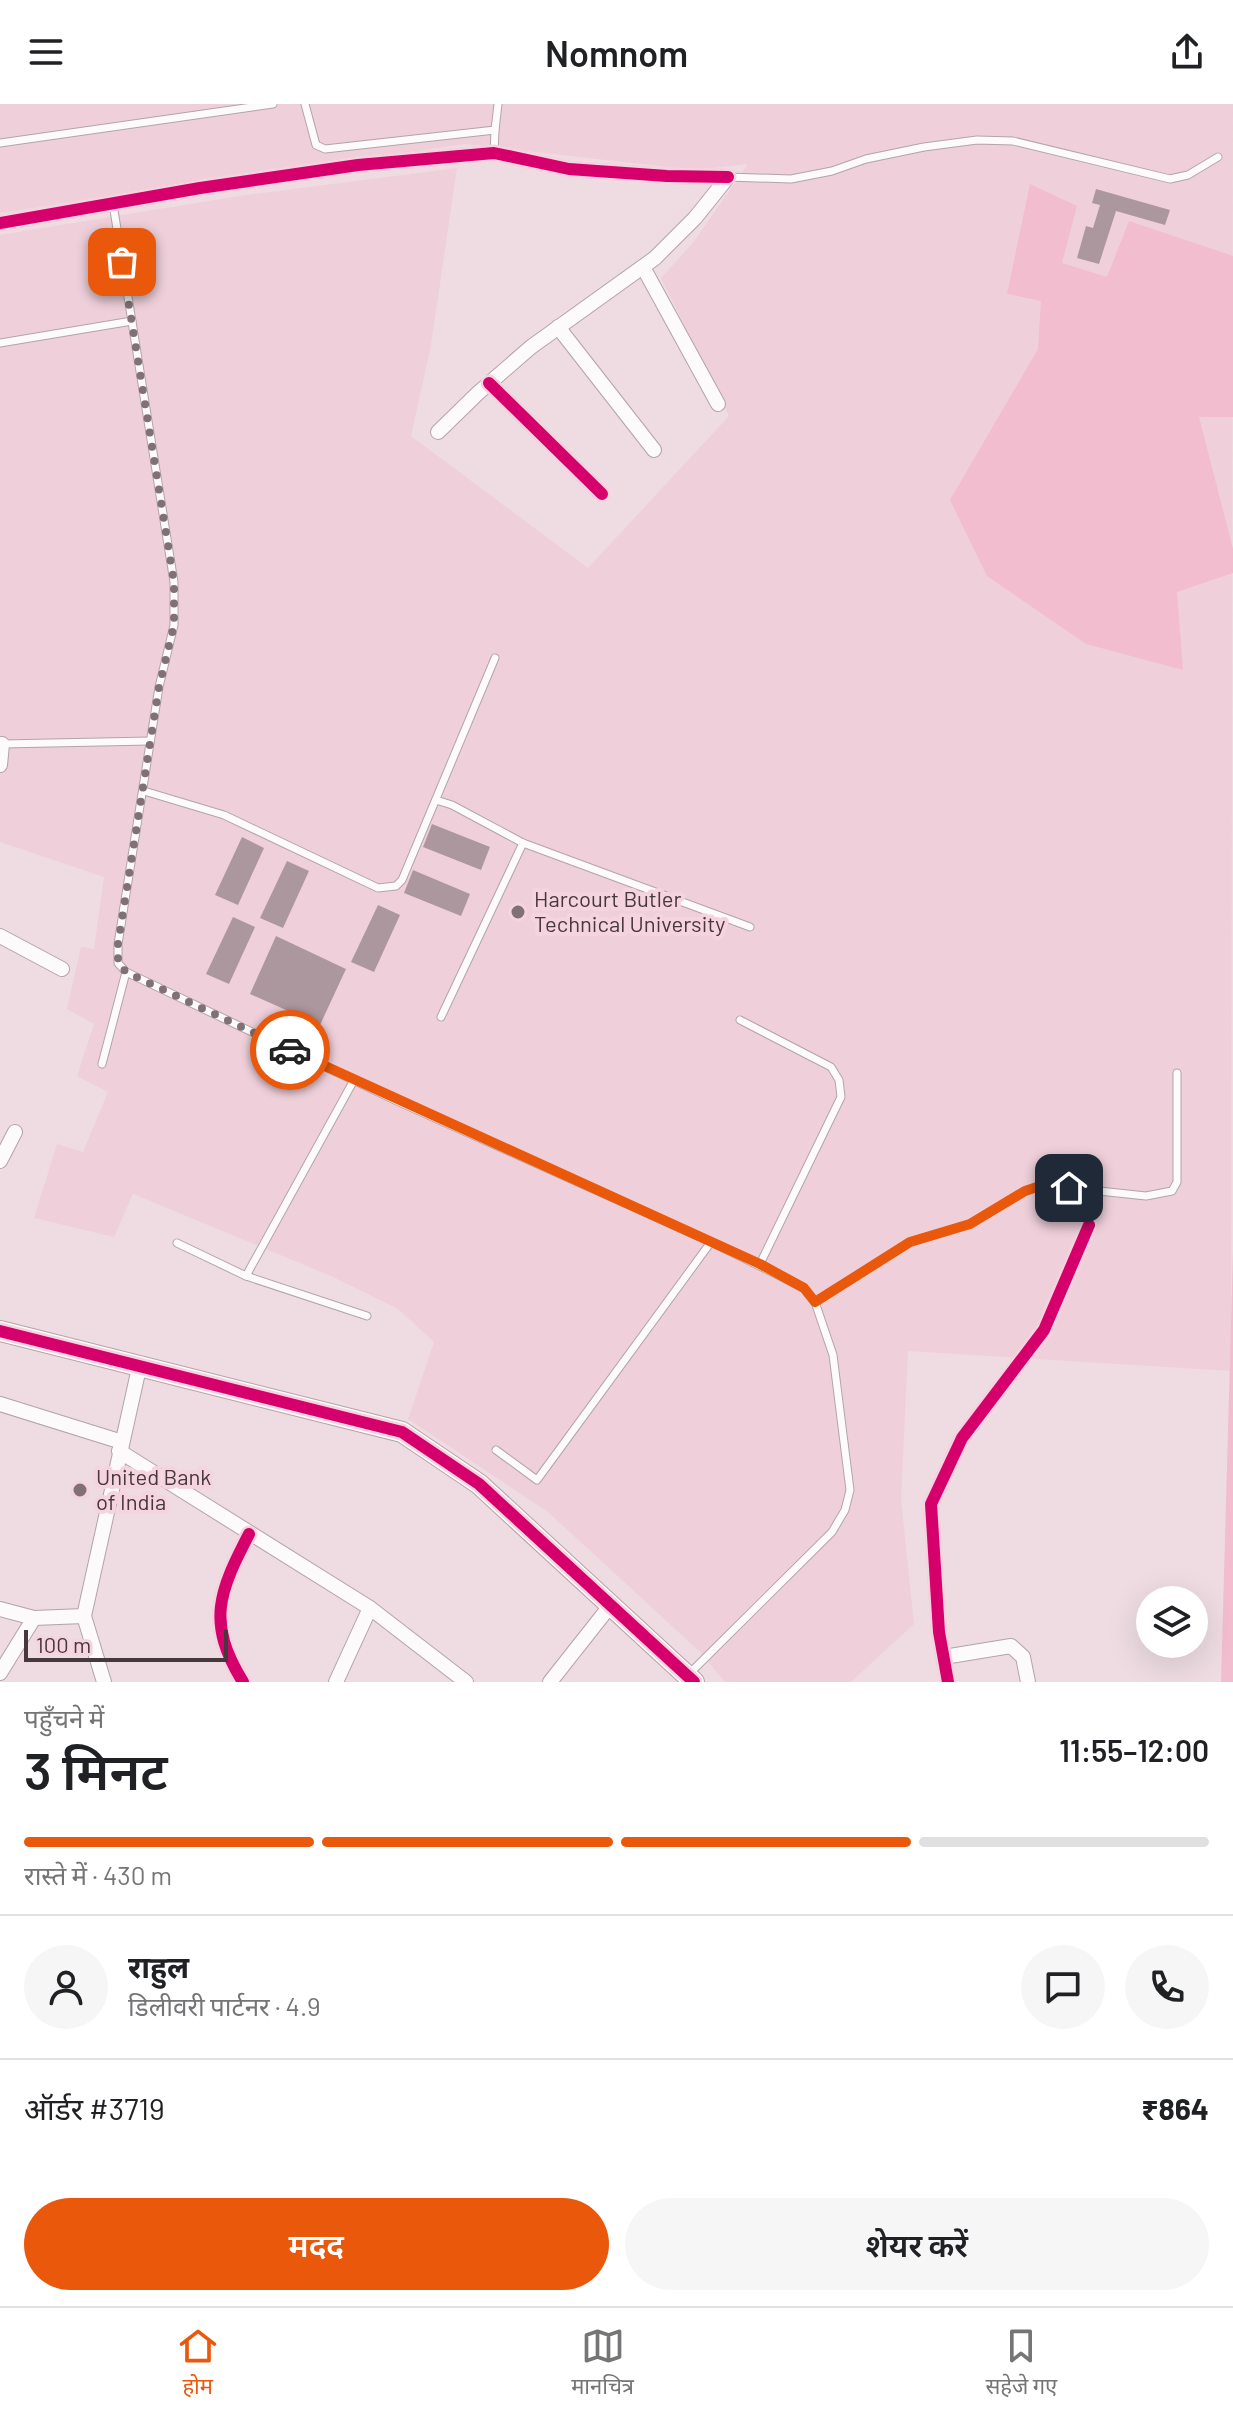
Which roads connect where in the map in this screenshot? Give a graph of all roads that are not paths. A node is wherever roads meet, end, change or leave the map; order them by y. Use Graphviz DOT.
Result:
graph roads {
  1 [pos="273,104"];
  2 [pos="305,104"];
  3 [pos="498,104"];
  4 [pos="495,130"];
  5 [pos="0,143"];
  6 [pos="494,153"];
  7 [pos="1218,157"];
  8 [pos="728,177"];
  9 [pos="113,204"];
  10 [pos="0,223"];
  11 [pos="643,267"];
  12 [pos="132,321"];
  13 [pos="558,327"];
  14 [pos="0,343"];
  15 [pos="489,383"];
  16 [pos="718,404"];
  17 [pos="438,432"];
  18 [pos="654,450"];
  19 [pos="602,494"];
  20 [pos="495,658"];
  21 [pos="150,741"];
  22 [pos="1,744"];
  23 [pos="0,765"];
  24 [pos="144,791"];
  25 [pos="436,800"];
  26 [pos="523,843"];
  27 [pos="750,927"];
  28 [pos="0,936"];
  29 [pos="62,969"];
  30 [pos="126,972"];
  31 [pos="441,1017"];
  32 [pos="740,1020"];
  33 [pos="102,1064"];
  34 [pos="1177,1073"];
  35 [pos="354,1080"];
  36 [pos="15,1132"];
  37 [pos="0,1161"];
  38 [pos="1089,1225"];
  39 [pos="711,1242"];
  40 [pos="177,1243"];
  41 [pos="760,1264"];
  42 [pos="246,1276"];
  43 [pos="815,1302"];
  44 [pos="367,1316"];
  45 [pos="0,1331"];
  46 [pos="139,1368"];
  47 [pos="0,1404"];
  48 [pos="121,1446"];
  49 [pos="496,1450"];
  50 [pos="249,1534"];
  51 [pos="610,1606"];
  52 [pos="370,1608"];
  53 [pos="0,1609"];
  54 [pos="84,1616"];
  55 [pos="34,1618"];
  56 [pos="944,1657"];
  57 [pos="0,1673"];
  58 [pos="691,1678"];
  59 [pos="104,1682"];
  60 [pos="243,1682"];
  61 [pos="336,1682"];
  62 [pos="466,1682"];
  63 [pos="550,1682"];
  64 [pos="948,1682"];
  65 [pos="1028,1682"];
  1 -- 5 [label="lane"];
  2 -- 4 [label="lane"];
  3 -- 4 [label="lane"];
  4 -- 6 [label="lane"];
  6 -- 8 [label="street"];
  6 -- 9 [label="street"];
  7 -- 8 [label="lane"];
  8 -- 11 [label="street"];
  9 -- 10 [label="street"];
  9 -- 12 [label="lane"];
  11 -- 13 [label="street"];
  11 -- 16 [label="street"];
  12 -- 14 [label="lane"];
  12 -- 21 [label="lane"];
  13 -- 15 [label="street"];
  13 -- 18 [label="street"];
  15 -- 17 [label="street"];
  15 -- 19 [label="street"];
  20 -- 25 [label="lane"];
  21 -- 22 [label="lane"];
  21 -- 24 [label="lane"];
  22 -- 23 [label="street"];
  24 -- 25 [label="lane"];
  24 -- 30 [label="lane"];
  25 -- 26 [label="lane"];
  26 -- 27 [label="lane"];
  26 -- 31 [label="lane"];
  28 -- 29 [label="street"];
  30 -- 33 [label="lane"];
  30 -- 35 [label="lane"];
  32 -- 41 [label="lane"];
  34 -- 43 [label="lane"];
  35 -- 39 [label="lane"];
  35 -- 42 [label="lane"];
  36 -- 37 [label="street"];
  38 -- 56 [label="street"];
  39 -- 41 [label="lane"];
  39 -- 49 [label="lane"];
  40 -- 42 [label="lane"];
  41 -- 43 [label="lane"];
  42 -- 44 [label="lane"];
  43 -- 58 [label="lane"];
  45 -- 46 [label="street"];
  46 -- 48 [label="street"];
  46 -- 51 [label="street"];
  47 -- 48 [label="street"];
  48 -- 50 [label="street"];
  48 -- 54 [label="street"];
  50 -- 52 [label="street"];
  50 -- 60 [label="street"];
  51 -- 58 [label="street"];
  51 -- 63 [label="street"];
  52 -- 61 [label="street"];
  52 -- 62 [label="street"];
  53 -- 55 [label="street"];
  54 -- 55 [label="street"];
  54 -- 59 [label="street"];
  55 -- 57 [label="street"];
  56 -- 64 [label="street"];
  56 -- 65 [label="street"];
}
